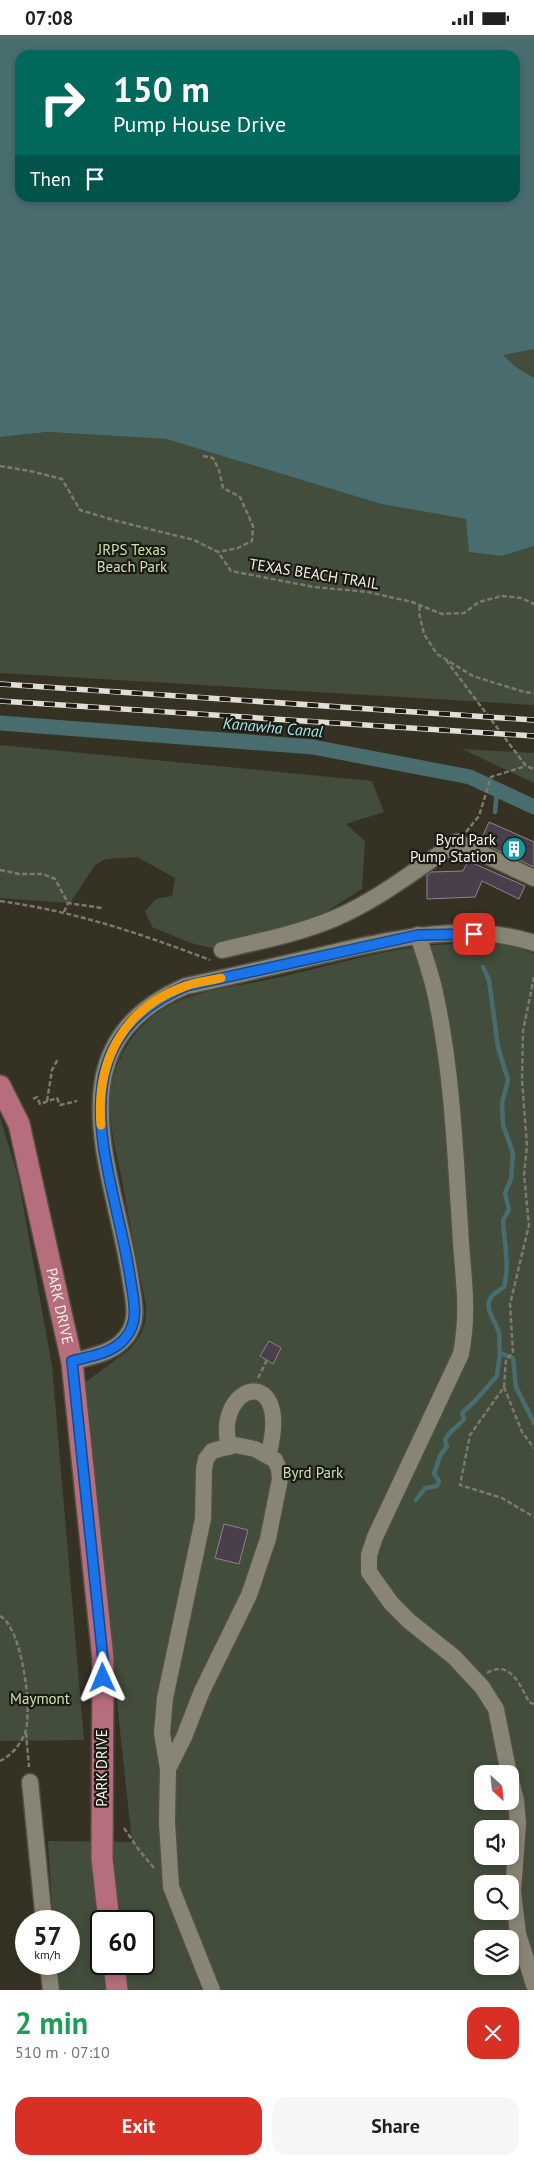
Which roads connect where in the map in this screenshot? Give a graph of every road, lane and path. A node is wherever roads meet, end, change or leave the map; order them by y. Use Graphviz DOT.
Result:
graph roads {
  1 [pos="203,456"];
  2 [pos="0,466"];
  3 [pos="218,552"];
  4 [pos="534,604"];
  5 [pos="420,605"];
  6 [pos="444,658"];
  7 [pos="534,693"];
  8 [pos="526,766"];
  9 [pos="534,769"];
  10 [pos="458,842"];
  11 [pos="0,870"];
  12 [pos="534,878"];
  13 [pos="0,901"];
  14 [pos="68,903"];
  15 [pos="102,908"];
  16 [pos="64,912"];
  17 [pos="418,935"];
  18 [pos="534,943"];
  19 [pos="219,957"];
  20 [pos="534,977"];
  21 [pos="533,982"];
  22 [pos="58,1059"];
  23 [pos="0,1086"];
  24 [pos="33,1099"];
  25 [pos="47,1101"];
  26 [pos="77,1101"];
  27 [pos="267,1360"];
  28 [pos="72,1361"];
  29 [pos="504,1387"];
  30 [pos="252,1391"];
  31 [pos="228,1447"];
  32 [pos="534,1448"];
  33 [pos="268,1456"];
  34 [pos="534,1517"];
  35 [pos="0,1616"];
  36 [pos="491,1670"];
  37 [pos="534,1704"];
  38 [pos="25,1731"];
  39 [pos="0,1761"];
  40 [pos="508,1765"];
  41 [pos="168,1769"];
  42 [pos="30,1782"];
  43 [pos="517,1810"];
  44 [pos="124,1827"];
  45 [pos="171,1885"];
  46 [pos="43,1910"];
  47 [pos="108,1910"];
  48 [pos="49,1975"];
  49 [pos="115,1975"];
  50 [pos="534,1985"];
  51 [pos="51,1990"];
  52 [pos="117,1990"];
  53 [pos="212,1990"];
  1 -- 3 [label="path"];
  2 -- 3 [label="path, TEXAS BEACH TRAIL"];
  3 -- 5 [label="path, TEXAS BEACH TRAIL"];
  4 -- 5 [label="path, TEXAS BEACH TRAIL"];
  5 -- 6 [label="path"];
  6 -- 7 [label="path"];
  6 -- 8 [label="path"];
  8 -- 9 [label="path"];
  8 -- 10 [label="path"];
  10 -- 12 [label="street"];
  10 -- 19 [label="street"];
  11 -- 14 [label="path"];
  13 -- 16 [label="path"];
  14 -- 15 [label="path"];
  14 -- 16 [label="path"];
  16 -- 19 [label="path"];
  17 -- 18 [label="street"];
  17 -- 28 [label="street"];
  17 -- 40 [label="street"];
  20 -- 21 [label="path"];
  21 -- 29 [label="path"];
  22 -- 25 [label="path"];
  23 -- 28 [label="main road, PARK DRIVE"];
  24 -- 25 [label="path"];
  25 -- 26 [label="path"];
  27 -- 30 [label="path"];
  28 -- 47 [label="main road, PARK DRIVE"];
  29 -- 32 [label="path"];
  29 -- 34 [label="path"];
  30 -- 31 [label="street"];
  30 -- 33 [label="street"];
  31 -- 33 [label="street"];
  31 -- 41 [label="street"];
  33 -- 41 [label="street"];
  35 -- 38 [label="path"];
  36 -- 37 [label="path"];
  38 -- 39 [label="path"];
  38 -- 42 [label="path"];
  41 -- 45 [label="street"];
  42 -- 46 [label="street"];
  43 -- 50 [label="street"];
  44 -- 45 [label="path"];
  45 -- 53 [label="street"];
  48 -- 51 [label="street"];
  49 -- 52 [label="main road"];
}
